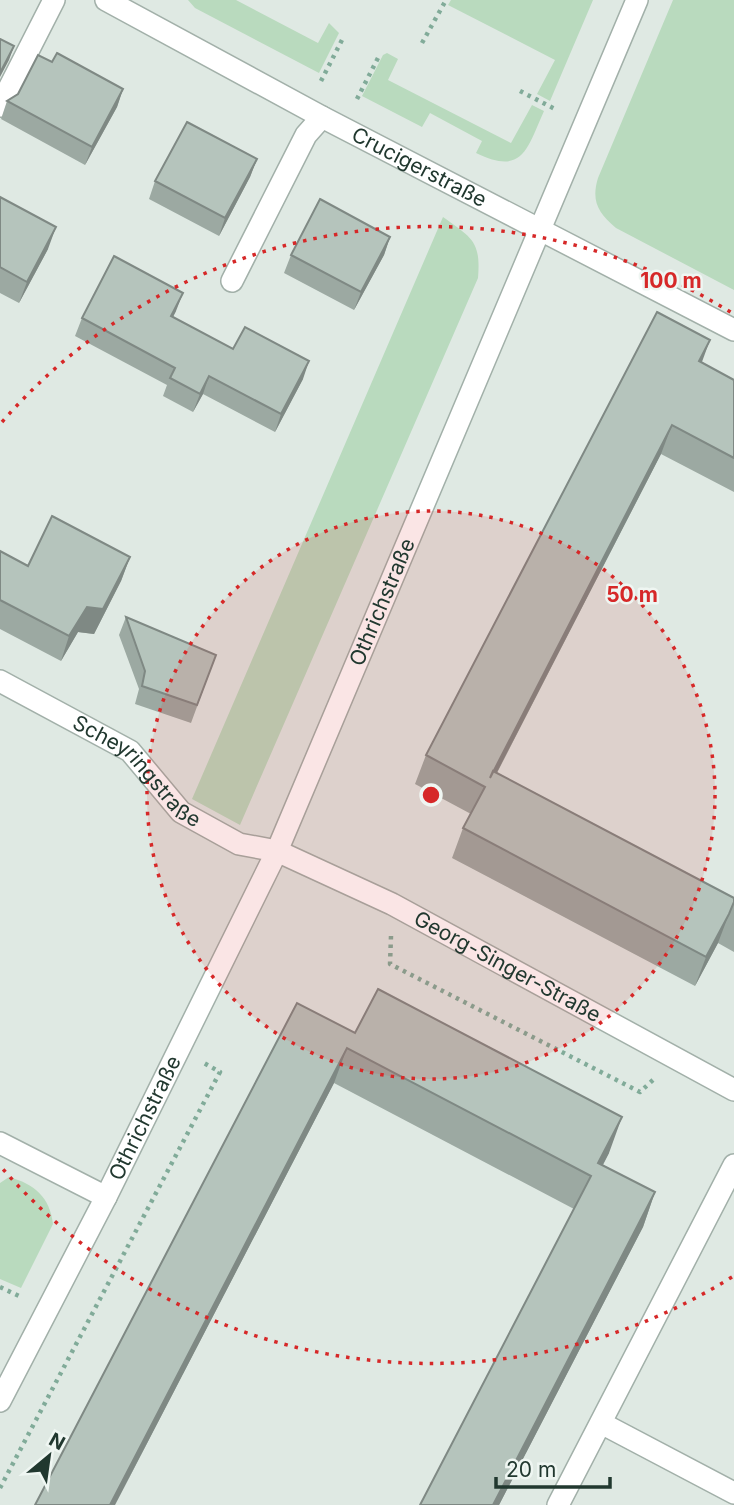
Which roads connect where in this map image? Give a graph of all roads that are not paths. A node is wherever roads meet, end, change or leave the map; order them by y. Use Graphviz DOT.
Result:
graph roads {
  1 [pos="54,0"];
  2 [pos="637,0"];
  3 [pos="113,2"];
  4 [pos="0,106"];
  5 [pos="322,117"];
  6 [pos="539,230"];
  7 [pos="232,281"];
  8 [pos="734,330"];
  9 [pos="0,681"];
  10 [pos="277,851"];
  11 [pos="734,1090"];
  12 [pos="2,1148"];
  13 [pos="734,1165"];
  14 [pos="106,1197"];
  15 [pos="0,1401"];
  16 [pos="601,1423"];
  17 [pos="734,1493"];
  18 [pos="558,1505"];
  1 -- 4 [label="street"];
  2 -- 6 [label="street, Othrichstraße"];
  3 -- 5 [label="street, Crucigerstraße"];
  5 -- 6 [label="street, Crucigerstraße"];
  5 -- 7 [label="street"];
  6 -- 8 [label="street, Crucigerstraße"];
  6 -- 10 [label="street, Othrichstraße"];
  9 -- 10 [label="street, Scheyringstraße"];
  10 -- 11 [label="street, Georg-Singer-Straße"];
  10 -- 14 [label="street, Othrichstraße"];
  12 -- 14 [label="street, Othrichstraße"];
  13 -- 16 [label="street"];
  14 -- 15 [label="street, Othrichstraße"];
  16 -- 17 [label="street"];
  16 -- 18 [label="street"];
}
